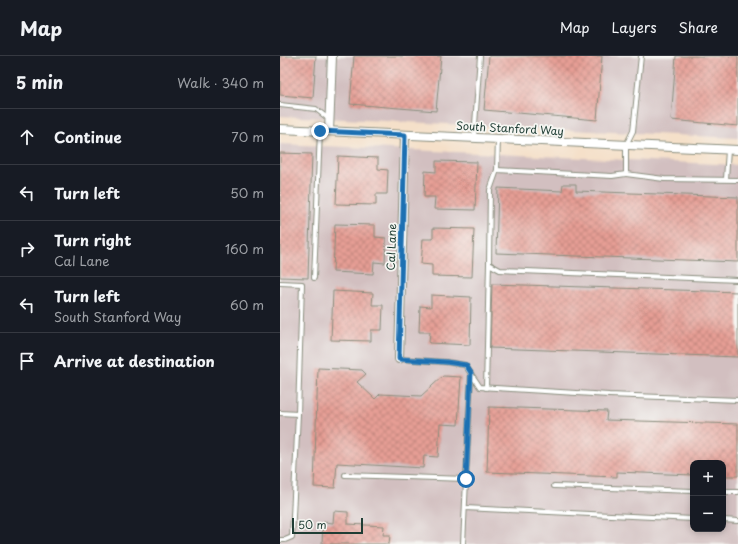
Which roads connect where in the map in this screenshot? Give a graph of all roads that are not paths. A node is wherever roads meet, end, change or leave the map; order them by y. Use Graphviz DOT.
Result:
graph roads {
  1 [pos="332,56"];
  2 [pos="480,56"];
  3 [pos="641,56"];
  4 [pos="280,105"];
  5 [pos="330,120"];
  6 [pos="280,129"];
  7 [pos="320,131"];
  8 [pos="329,131"];
  9 [pos="405,135"];
  10 [pos="474,138"];
  11 [pos="498,139"];
  12 [pos="626,145"];
  13 [pos="728,150"];
  14 [pos="738,150"];
  15 [pos="497,170"];
  16 [pos="626,174"];
  17 [pos="726,179"];
  18 [pos="738,180"];
  19 [pos="489,264"];
  20 [pos="314,278"];
  21 [pos="738,280"];
  22 [pos="280,283"];
  23 [pos="399,359"];
  24 [pos="471,373"];
  25 [pos="486,388"];
  26 [pos="738,400"];
  27 [pos="280,413"];
  28 [pos="298,414"];
  29 [pos="345,475"];
  30 [pos="466,479"];
  31 [pos="554,486"];
  32 [pos="690,491"];
  33 [pos="726,492"];
  34 [pos="738,492"];
  35 [pos="465,508"];
  36 [pos="690,518"];
  37 [pos="726,520"];
  38 [pos="738,521"];
  39 [pos="280,540"];
  40 [pos="463,544"];
  1 -- 5 [label="street"];
  2 -- 10 [label="lane"];
  3 -- 12 [label="lane"];
  4 -- 5 [label="lane"];
  5 -- 8 [label="street"];
  6 -- 7 [label="street, South Stanford Way"];
  7 -- 8 [label="street, South Stanford Way"];
  7 -- 20 [label="lane"];
  8 -- 9 [label="street, South Stanford Way"];
  9 -- 10 [label="street, South Stanford Way"];
  9 -- 23 [label="street, Cal Lane"];
  10 -- 11 [label="street, South Stanford Way"];
  11 -- 12 [label="street, South Stanford Way"];
  11 -- 15 [label="lane"];
  12 -- 13 [label="street, South Stanford Way"];
  12 -- 16 [label="lane"];
  13 -- 14 [label="street, South Stanford Way"];
  13 -- 17 [label="lane"];
  15 -- 16 [label="lane"];
  15 -- 19 [label="lane"];
  16 -- 17 [label="lane"];
  17 -- 18 [label="lane"];
  19 -- 21 [label="lane"];
  19 -- 25 [label="lane"];
  22 -- 28 [label="lane"];
  23 -- 24 [label="lane"];
  24 -- 25 [label="lane"];
  24 -- 30 [label="lane"];
  25 -- 26 [label="lane"];
  27 -- 28 [label="lane"];
  28 -- 39 [label="lane"];
  29 -- 30 [label="lane"];
  30 -- 35 [label="lane"];
  31 -- 32 [label="lane"];
  33 -- 34 [label="lane"];
  35 -- 36 [label="lane"];
  35 -- 40 [label="lane"];
  37 -- 38 [label="lane"];
}
